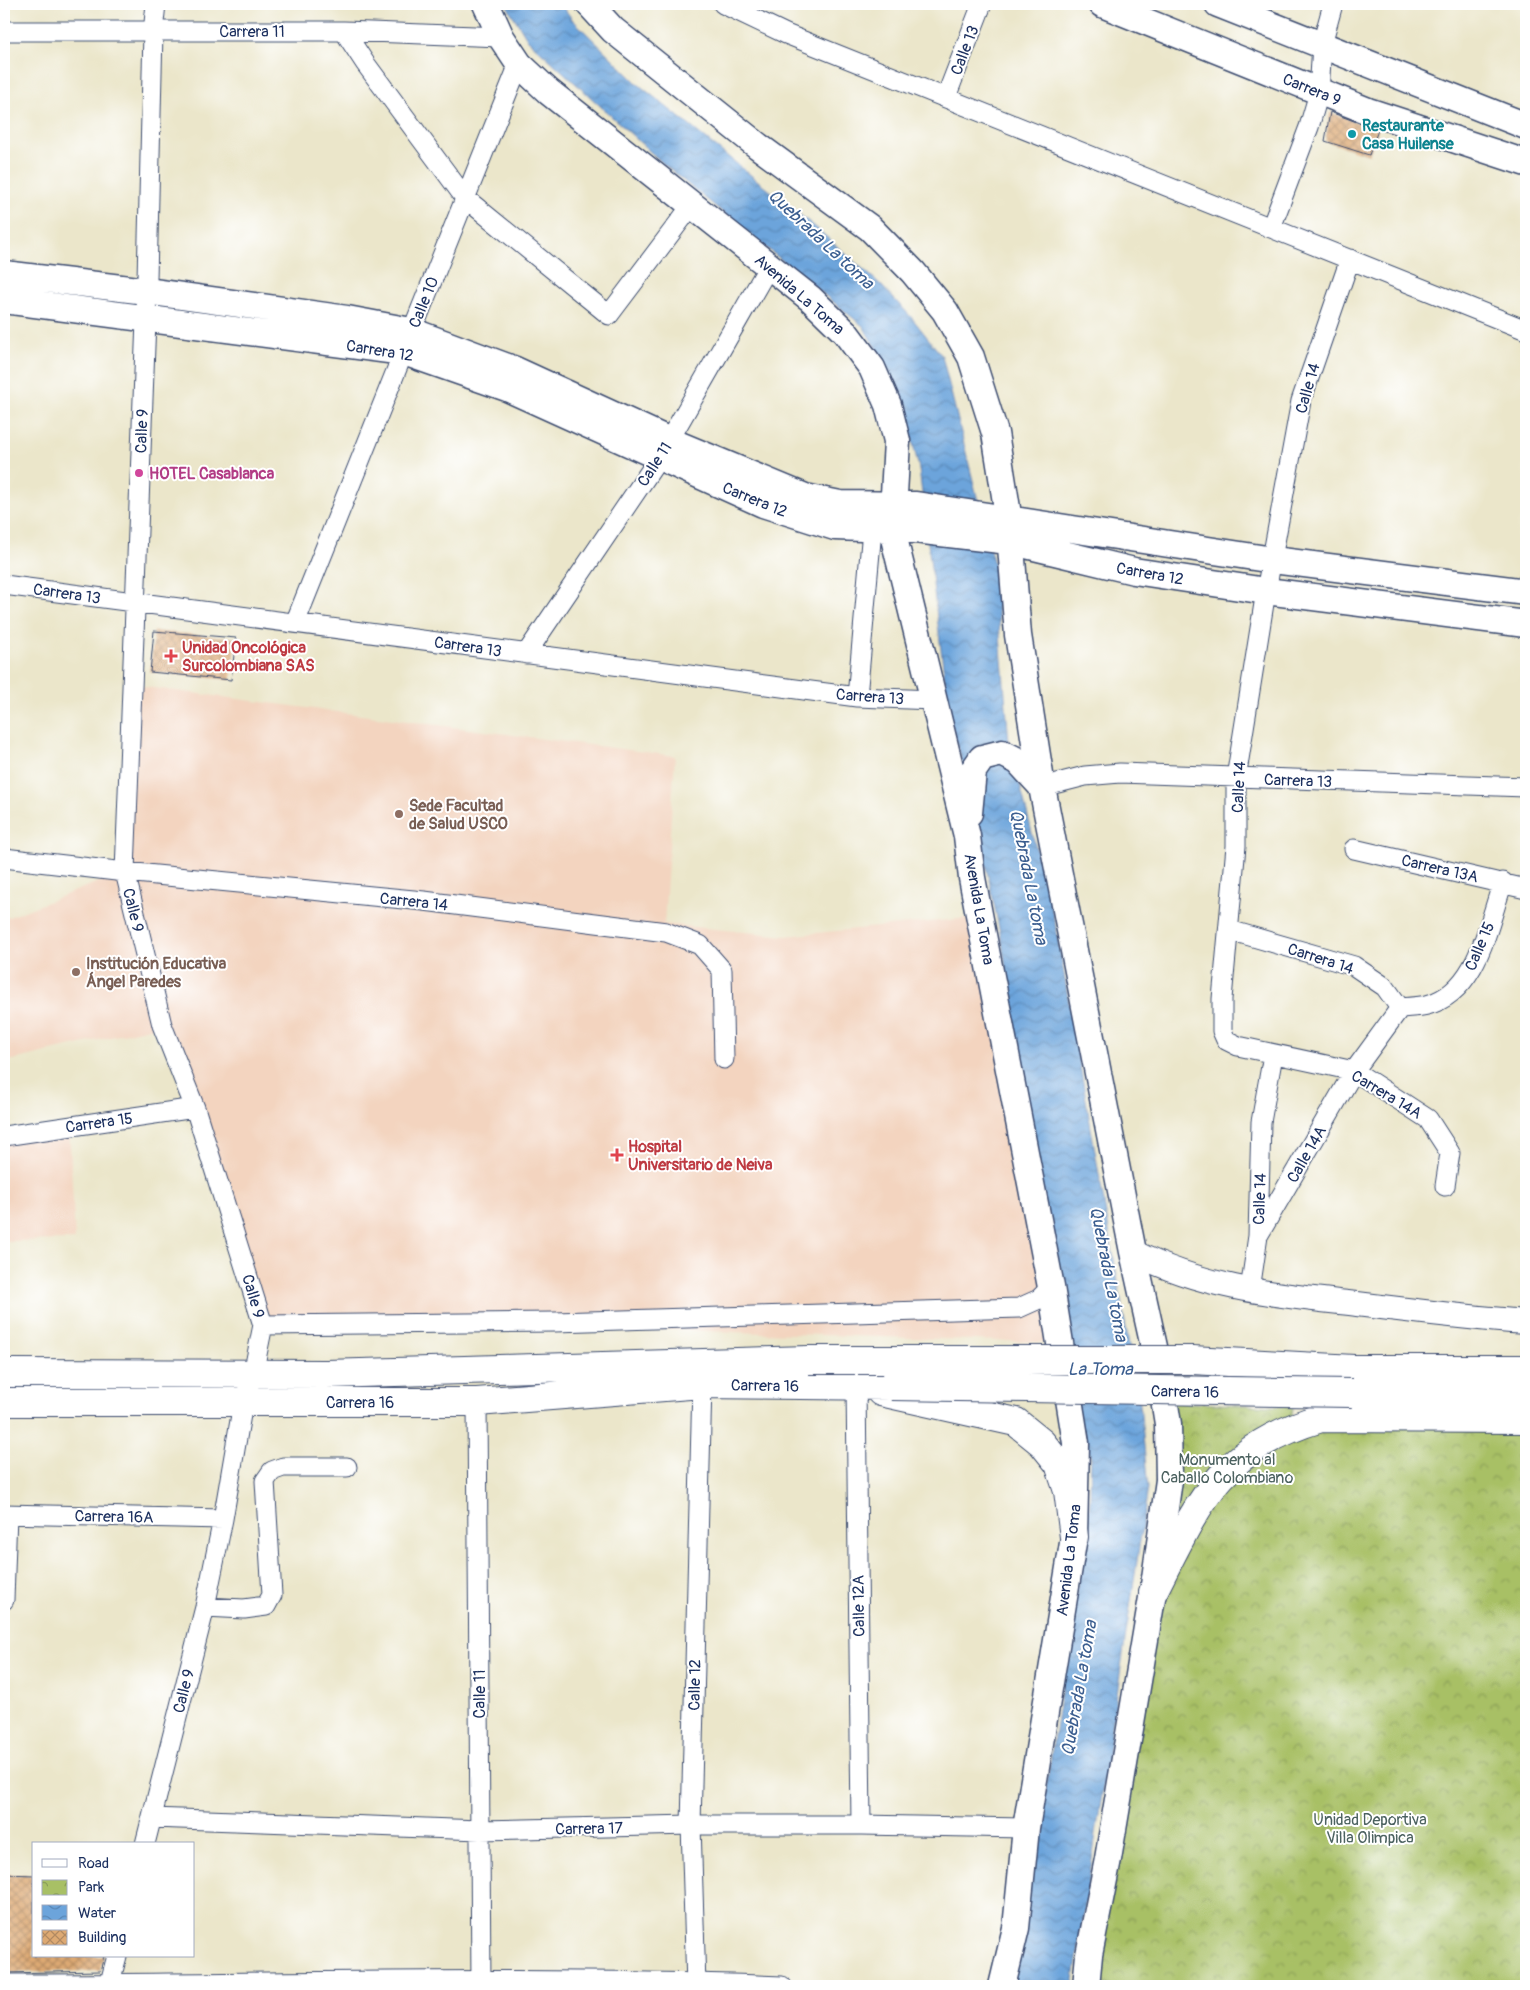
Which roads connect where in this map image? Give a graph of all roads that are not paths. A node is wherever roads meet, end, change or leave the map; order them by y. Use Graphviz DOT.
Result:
graph roads {
  1 [pos="156,4"];
  2 [pos="486,4"];
  3 [pos="589,4"];
  4 [pos="723,4"];
  5 [pos="982,4"];
  6 [pos="1102,4"];
  7 [pos="1218,4"];
  8 [pos="1333,4"];
  9 [pos="4,31"];
  10 [pos="344,31"];
  11 [pos="153,32"];
  12 [pos="501,37"];
  13 [pos="1322,44"];
  14 [pos="519,64"];
  15 [pos="1319,92"];
  16 [pos="946,97"];
  17 [pos="1526,126"];
  18 [pos="1526,163"];
  19 [pos="465,198"];
  20 [pos="692,205"];
  21 [pos="1271,228"];
  22 [pos="1350,259"];
  23 [pos="769,266"];
  24 [pos="4,274"];
  25 [pos="146,290"];
  26 [pos="4,300"];
  27 [pos="146,320"];
  28 [pos="1526,330"];
  29 [pos="407,342"];
  30 [pos="664,449"];
  31 [pos="898,520"];
  32 [pos="1004,530"];
  33 [pos="1273,560"];
  34 [pos="4,585"];
  35 [pos="1266,591"];
  36 [pos="1526,592"];
  37 [pos="134,602"];
  38 [pos="296,624"];
  39 [pos="1526,624"];
  40 [pos="526,654"];
  41 [pos="857,697"];
  42 [pos="933,700"];
  43 [pos="1236,778"];
  44 [pos="1042,787"];
  45 [pos="1526,787"];
  46 [pos="967,836"];
  47 [pos="1354,849"];
  48 [pos="4,858"];
  49 [pos="124,872"];
  50 [pos="1503,882"];
  51 [pos="1526,889"];
  52 [pos="1229,930"];
  53 [pos="1400,1008"];
  54 [pos="1273,1055"];
  55 [pos="724,1059"];
  56 [pos="1354,1071"];
  57 [pos="195,1108"];
  58 [pos="4,1136"];
  59 [pos="1445,1186"];
  60 [pos="1258,1236"];
  61 [pos="1133,1252"];
  62 [pos="1051,1287"];
  63 [pos="1250,1290"];
  64 [pos="1526,1322"];
  65 [pos="263,1325"];
  66 [pos="1526,1370"];
  67 [pos="4,1373"];
  68 [pos="253,1374"];
  69 [pos="1353,1381"];
  70 [pos="702,1384"];
  71 [pos="858,1387"];
  72 [pos="1526,1395"];
  73 [pos="4,1402"];
  74 [pos="477,1402"];
  75 [pos="243,1403"];
  76 [pos="1526,1419"];
  77 [pos="347,1467"];
  78 [pos="6,1514"];
  79 [pos="223,1519"];
  80 [pos="1074,1536"];
  81 [pos="1153,1592"];
  82 [pos="4,1600"];
  83 [pos="205,1607"];
  84 [pos="152,1818"];
  85 [pos="861,1825"];
  86 [pos="691,1826"];
  87 [pos="1026,1828"];
  88 [pos="480,1830"];
  89 [pos="146,1842"];
  90 [pos="1016,1928"];
  91 [pos="1089,1955"];
  92 [pos="116,1958"];
  93 [pos="481,1983"];
  94 [pos="4,1984"];
  95 [pos="696,1984"];
  96 [pos="109,1985"];
  97 [pos="782,1986"];
  98 [pos="1002,1986"];
  99 [pos="1007,1986"];
  100 [pos="1077,1986"];
  101 [pos="1086,1986"];
  1 -- 11 [label="street, Calle 9"];
  2 -- 12 [label="main road, Avenida La Toma"];
  3 -- 32 [label="main road"];
  4 -- 16 [label="street"];
  5 -- 16 [label="street, Calle 13"];
  6 -- 15 [label="main road, Carrera 9"];
  7 -- 13 [label="main road"];
  8 -- 13 [label="street"];
  9 -- 11 [label="street, Carrera 11"];
  10 -- 11 [label="street, Carrera 11"];
  10 -- 12 [label="street, Carrera 11"];
  10 -- 19 [label="street"];
  11 -- 25 [label="street, Calle 9"];
  12 -- 14 [label="main road, Avenida La Toma"];
  13 -- 15 [label="street"];
  13 -- 17 [label="main road"];
  14 -- 19 [label="street, Calle 10"];
  14 -- 20 [label="main road, Avenida La Toma"];
  15 -- 18 [label="main road, Carrera 9"];
  15 -- 21 [label="street"];
  16 -- 21 [label="street"];
  19 -- 20 [label="street"];
  19 -- 29 [label="street, Calle 10"];
  20 -- 23 [label="main road, Avenida La Toma"];
  21 -- 22 [label="street"];
  22 -- 28 [label="street"];
  22 -- 33 [label="street, Calle 14"];
  23 -- 30 [label="street, Calle 11"];
  23 -- 31 [label="main road, Avenida La Toma"];
  24 -- 25 [label="main road, Carrera 12"];
  25 -- 27 [label="street, Calle 9"];
  25 -- 29 [label="main road, Carrera 12"];
  26 -- 27 [label="main road, Carrera 12"];
  27 -- 29 [label="main road, Carrera 12"];
  27 -- 37 [label="street, Calle 9"];
  29 -- 30 [label="main road, Carrera 12"];
  29 -- 38 [label="street, Calle 10"];
  30 -- 31 [label="main road, Carrera 12"];
  30 -- 40 [label="street, Calle 11"];
  31 -- 32 [label="main road, Carrera 12"];
  31 -- 41 [label="street"];
  31 -- 42 [label="main road, Avenida La Toma"];
  32 -- 33 [label="main road, Carrera 12"];
  32 -- 35 [label="main road, Carrera 12"];
  32 -- 44 [label="main road"];
  33 -- 35 [label="street, Calle 14"];
  33 -- 36 [label="main road, Carrera 12"];
  34 -- 37 [label="street, Carrera 13"];
  35 -- 39 [label="main road, Carrera 12"];
  35 -- 43 [label="street, Calle 14"];
  37 -- 38 [label="street, Carrera 13"];
  37 -- 49 [label="street, Calle 9"];
  38 -- 40 [label="street, Carrera 13"];
  40 -- 41 [label="street, Carrera 13"];
  41 -- 42 [label="street, Carrera 13"];
  42 -- 46 [label="main road, Avenida La Toma"];
  43 -- 44 [label="street, Carrera 13"];
  43 -- 45 [label="street, Carrera 13"];
  43 -- 52 [label="street, Calle 14"];
  44 -- 46 [label="main road"];
  44 -- 61 [label="main road"];
  46 -- 62 [label="main road, Avenida La Toma"];
  47 -- 50 [label="street, Carrera 13A"];
  48 -- 49 [label="street, Carrera 14"];
  49 -- 55 [label="street, Carrera 14"];
  49 -- 57 [label="street, Calle 9"];
  50 -- 51 [label="street, Carrera 13A"];
  50 -- 53 [label="street, Calle 15"];
  52 -- 53 [label="street, Carrera 14"];
  52 -- 54 [label="street, Calle 14"];
  53 -- 56 [label="street"];
  54 -- 56 [label="street, Carrera 14A"];
  54 -- 60 [label="street, Calle 14"];
  56 -- 59 [label="street, Carrera 14A"];
  56 -- 60 [label="street, Calle 14A"];
  57 -- 58 [label="street, Carrera 15"];
  57 -- 65 [label="street, Calle 9"];
  60 -- 63 [label="street, Calle 14"];
  61 -- 63 [label="street"];
  61 -- 81 [label="main road"];
  62 -- 65 [label="street"];
  62 -- 80 [label="main road, Avenida La Toma"];
  63 -- 64 [label="street"];
  65 -- 68 [label="street, Calle 9"];
  66 -- 69 [label="main road, Carrera 16"];
  67 -- 68 [label="main road, Carrera 16"];
  68 -- 69 [label="main road, Carrera 16, bridge"];
  68 -- 75 [label="street, Calle 9"];
  69 -- 71 [label="main road, Carrera 16, bridge"];
  69 -- 72 [label="main road, Carrera 16"];
  70 -- 71 [label="main road, Carrera 16"];
  70 -- 74 [label="main road, Carrera 16"];
  70 -- 86 [label="street, Calle 12"];
  71 -- 80 [label="main road"];
  71 -- 85 [label="street, Calle 12A"];
  73 -- 75 [label="main road, Carrera 16"];
  74 -- 75 [label="main road, Carrera 16"];
  74 -- 88 [label="street, Calle 11"];
  75 -- 79 [label="street, Calle 9"];
  76 -- 81 [label="main road"];
  77 -- 83 [label="street"];
  78 -- 79 [label="street, Carrera 16A"];
  78 -- 82 [label="street"];
  79 -- 83 [label="street, Calle 9"];
  80 -- 87 [label="main road, Avenida La Toma"];
  81 -- 91 [label="main road"];
  83 -- 84 [label="street, Calle 9"];
  84 -- 88 [label="street, Carrera 17"];
  84 -- 89 [label="street, Calle 9"];
  85 -- 86 [label="street, Carrera 17"];
  85 -- 87 [label="street, Carrera 17"];
  86 -- 88 [label="street, Carrera 17"];
  86 -- 95 [label="street, Calle 12"];
  87 -- 90 [label="main road, Avenida La Toma"];
  88 -- 93 [label="street, Calle 11"];
  90 -- 98 [label="main road, Avenida La Toma"];
  90 -- 99 [label="main road"];
  91 -- 100 [label="main road"];
  91 -- 101 [label="main road"];
  92 -- 96 [label="street"];
  93 -- 95 [label="street"];
  93 -- 96 [label="street"];
  94 -- 96 [label="street"];
  95 -- 97 [label="street"];
}
